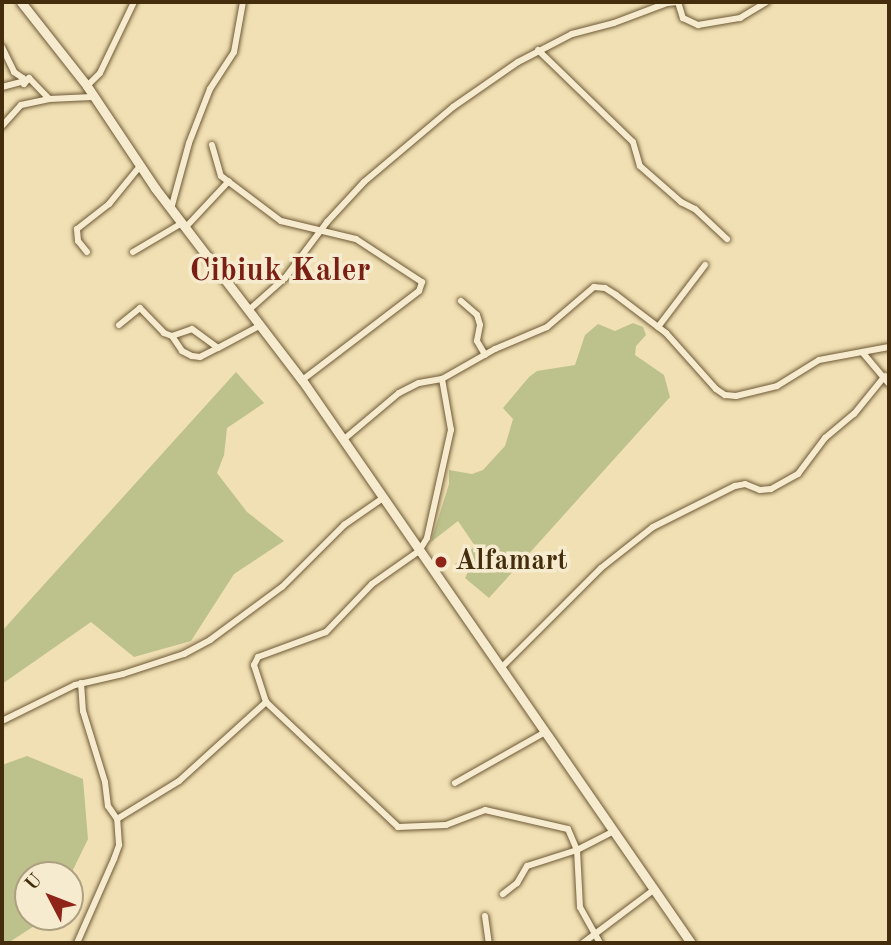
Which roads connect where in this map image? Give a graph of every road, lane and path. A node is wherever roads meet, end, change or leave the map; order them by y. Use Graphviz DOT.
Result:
graph roads {
  1 [pos="21,2"];
  2 [pos="134,2"];
  3 [pos="243,2"];
  4 [pos="767,2"];
  5 [pos="2,47"];
  6 [pos="538,50"];
  7 [pos="24,81"];
  8 [pos="87,86"];
  9 [pos="2,87"];
  10 [pos="92,97"];
  11 [pos="49,99"];
  12 [pos="2,126"];
  13 [pos="212,145"];
  14 [pos="140,166"];
  15 [pos="229,181"];
  16 [pos="171,209"];
  17 [pos="184,225"];
  18 [pos="321,230"];
  19 [pos="727,239"];
  20 [pos="87,252"];
  21 [pos="133,252"];
  22 [pos="705,265"];
  23 [pos="460,301"];
  24 [pos="250,309"];
  25 [pos="119,325"];
  26 [pos="261,325"];
  27 [pos="658,327"];
  28 [pos="172,336"];
  29 [pos="889,347"];
  30 [pos="218,348"];
  31 [pos="863,353"];
  32 [pos="485,355"];
  33 [pos="885,376"];
  34 [pos="442,379"];
  35 [pos="302,380"];
  36 [pos="889,384"];
  37 [pos="343,440"];
  38 [pos="383,498"];
  39 [pos="419,551"];
  40 [pos="500,668"];
  41 [pos="81,683"];
  42 [pos="266,702"];
  43 [pos="2,721"];
  44 [pos="545,732"];
  45 [pos="455,783"];
  46 [pos="117,819"];
  47 [pos="614,831"];
  48 [pos="577,850"];
  49 [pos="655,889"];
  50 [pos="503,894"];
  51 [pos="485,916"];
  52 [pos="593,933"];
  53 [pos="77,943"];
  54 [pos="489,943"];
  55 [pos="583,943"];
  56 [pos="600,943"];
  57 [pos="691,943"];
  1 -- 8 [label="main road"];
  2 -- 8 [label="street"];
  3 -- 16 [label="street"];
  4 -- 6 [label="street"];
  5 -- 7 [label="street"];
  6 -- 18 [label="street"];
  6 -- 19 [label="street"];
  7 -- 9 [label="street"];
  7 -- 11 [label="street"];
  8 -- 10 [label="main road"];
  10 -- 11 [label="street"];
  10 -- 14 [label="main road"];
  11 -- 12 [label="street"];
  13 -- 15 [label="street"];
  14 -- 16 [label="main road"];
  14 -- 20 [label="street"];
  15 -- 17 [label="street"];
  15 -- 18 [label="street"];
  16 -- 17 [label="main road"];
  17 -- 21 [label="street"];
  17 -- 24 [label="main road"];
  18 -- 24 [label="street"];
  18 -- 35 [label="street"];
  22 -- 27 [label="street"];
  23 -- 32 [label="street"];
  24 -- 26 [label="main road"];
  25 -- 28 [label="street"];
  26 -- 30 [label="street"];
  26 -- 35 [label="main road"];
  27 -- 31 [label="street"];
  27 -- 32 [label="street"];
  28 -- 30 [label="street"];
  28 -- 30 [label="street"];
  29 -- 31 [label="street"];
  31 -- 33 [label="street"];
  32 -- 34 [label="street"];
  33 -- 36 [label="street"];
  33 -- 40 [label="street"];
  34 -- 37 [label="street"];
  34 -- 39 [label="street"];
  35 -- 37 [label="main road"];
  37 -- 38 [label="main road"];
  38 -- 39 [label="main road"];
  38 -- 41 [label="street"];
  39 -- 40 [label="main road"];
  39 -- 42 [label="street"];
  40 -- 44 [label="main road"];
  41 -- 43 [label="street"];
  41 -- 46 [label="street"];
  42 -- 46 [label="street"];
  42 -- 48 [label="street"];
  44 -- 45 [label="street"];
  44 -- 47 [label="main road"];
  46 -- 53 [label="street"];
  47 -- 48 [label="street"];
  47 -- 49 [label="main road"];
  48 -- 50 [label="street"];
  48 -- 52 [label="street"];
  49 -- 52 [label="street"];
  49 -- 57 [label="main road"];
  51 -- 54 [label="street"];
  52 -- 55 [label="street"];
  52 -- 56 [label="street"];
}
